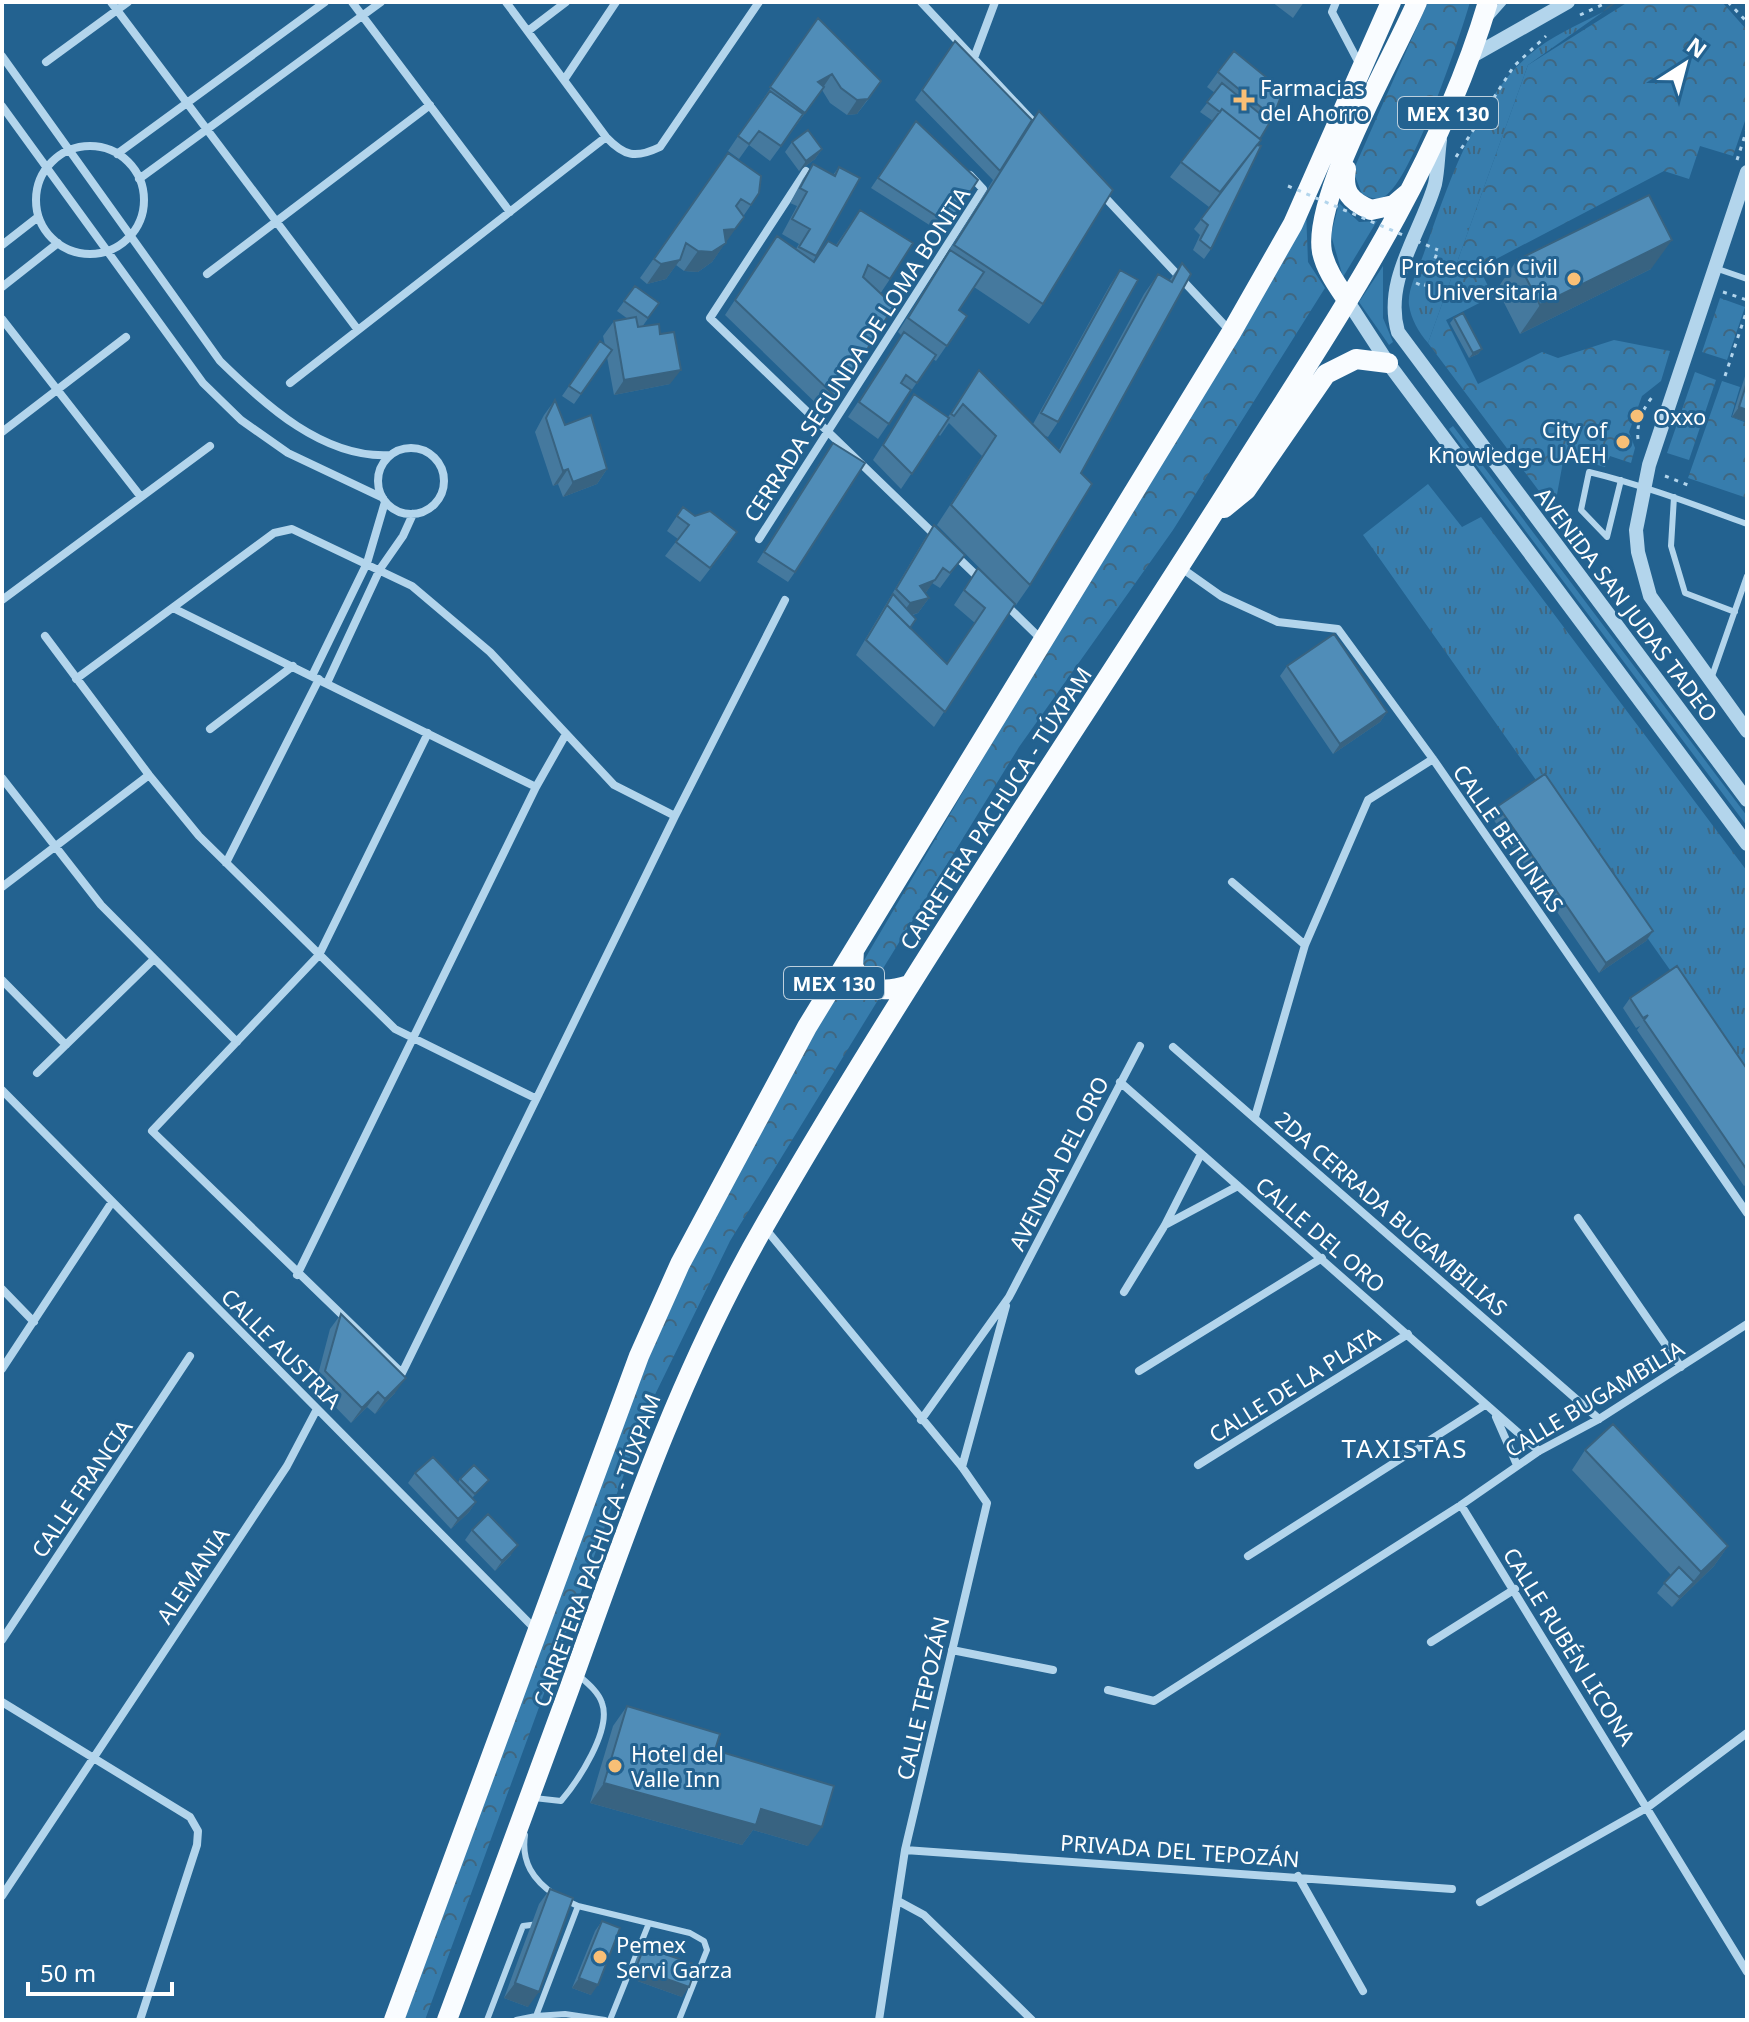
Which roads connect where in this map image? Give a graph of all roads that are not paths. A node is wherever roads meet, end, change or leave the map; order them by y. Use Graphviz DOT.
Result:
graph roads {
  1 [pos="128,2"];
  2 [pos="325,2"];
  3 [pos="352,2"];
  4 [pos="381,2"];
  5 [pos="506,2"];
  6 [pos="566,2"];
  7 [pos="616,2"];
  8 [pos="759,2"];
  9 [pos="921,2"];
  10 [pos="995,2"];
  11 [pos="1336,2"];
  12 [pos="1391,2"];
  13 [pos="1417,2"];
  14 [pos="1488,2"];
  15 [pos="1504,2"];
  16 [pos="1568,2"];
  17 [pos="114,6"];
  18 [pos="363,16"];
  19 [pos="528,31"];
  20 [pos="1479,31"];
  21 [pos="2,56"];
  22 [pos="974,58"];
  23 [pos="1469,58"];
  24 [pos="46,62"];
  25 [pos="1363,69"];
  26 [pos="564,80"];
  27 [pos="187,103"];
  28 [pos="430,105"];
  29 [pos="2,106"];
  30 [pos="207,130"];
  31 [pos="1441,132"];
  32 [pos="606,137"];
  33 [pos="1049,138"];
  34 [pos="1353,142"];
  35 [pos="68,151"];
  36 [pos="117,154"];
  37 [pos="46,167"];
  38 [pos="964,169"];
  39 [pos="806,171"];
  40 [pos="1747,172"];
  41 [pos="139,179"];
  42 [pos="1092,184"];
  43 [pos="1410,191"];
  44 [pos="1743,197"];
  45 [pos="510,212"];
  46 [pos="38,217"];
  47 [pos="276,222"];
  48 [pos="130,236"];
  49 [pos="58,243"];
  50 [pos="2,245"];
  51 [pos="107,251"];
  52 [pos="1715,268"];
  53 [pos="207,274"];
  54 [pos="1747,279"];
  55 [pos="2,287"];
  56 [pos="1347,300"];
  57 [pos="2,319"];
  58 [pos="358,330"];
  59 [pos="1231,333"];
  60 [pos="126,337"];
  61 [pos="1408,349"];
  62 [pos="1388,363"];
  63 [pos="290,383"];
  64 [pos="57,390"];
  65 [pos="828,431"];
  66 [pos="2,432"];
  67 [pos="210,446"];
  68 [pos="390,455"];
  69 [pos="1621,480"];
  70 [pos="1643,487"];
  71 [pos="141,497"];
  72 [pos="1674,497"];
  73 [pos="384,500"];
  74 [pos="413,514"];
  75 [pos="1206,524"];
  76 [pos="1747,524"];
  77 [pos="759,539"];
  78 [pos="367,563"];
  79 [pos="1179,566"];
  80 [pos="380,569"];
  81 [pos="1747,576"];
  82 [pos="987,586"];
  83 [pos="998,597"];
  84 [pos="2,600"];
  85 [pos="785,600"];
  86 [pos="173,608"];
  87 [pos="1735,612"];
  88 [pos="45,636"];
  89 [pos="1044,641"];
  90 [pos="293,666"];
  91 [pos="76,679"];
  92 [pos="319,679"];
  93 [pos="1710,682"];
  94 [pos="210,729"];
  95 [pos="1747,731"];
  96 [pos="428,733"];
  97 [pos="566,734"];
  98 [pos="1433,759"];
  99 [pos="149,775"];
  100 [pos="2,778"];
  101 [pos="536,787"];
  102 [pos="1747,800"];
  103 [pos="675,816"];
  104 [pos="1747,844"];
  105 [pos="56,847"];
  106 [pos="226,863"];
  107 [pos="1232,882"];
  108 [pos="2,887"];
  109 [pos="1305,945"];
  110 [pos="854,950"];
  111 [pos="319,955"];
  112 [pos="153,960"];
  113 [pos="2,980"];
  114 [pos="909,985"];
  115 [pos="412,1040"];
  116 [pos="237,1042"];
  117 [pos="66,1045"];
  118 [pos="1140,1046"];
  119 [pos="1173,1047"];
  120 [pos="37,1073"];
  121 [pos="1120,1082"];
  122 [pos="2,1090"];
  123 [pos="535,1098"];
  124 [pos="1255,1117"];
  125 [pos="1201,1154"];
  126 [pos="1238,1186"];
  127 [pos="112,1202"];
  128 [pos="1747,1213"];
  129 [pos="1578,1218"];
  130 [pos="1165,1225"];
  131 [pos="764,1226"];
  132 [pos="1322,1258"];
  133 [pos="297,1275"];
  134 [pos="2,1289"];
  135 [pos="1124,1292"];
  136 [pos="1009,1297"];
  137 [pos="34,1322"];
  138 [pos="1747,1324"];
  139 [pos="1408,1334"];
  140 [pos="190,1356"];
  141 [pos="1681,1367"];
  142 [pos="3,1369"];
  143 [pos="1139,1371"];
  144 [pos="1485,1405"];
  145 [pos="317,1409"];
  146 [pos="1496,1416"];
  147 [pos="1599,1419"];
  148 [pos="921,1420"];
  149 [pos="1539,1451"];
  150 [pos="1198,1465"];
  151 [pos="1517,1465"];
  152 [pos="962,1467"];
  153 [pos="1461,1505"];
  154 [pos="1248,1556"];
  155 [pos="1515,1589"];
  156 [pos="537,1631"];
  157 [pos="2,1640"];
  158 [pos="1431,1642"];
  159 [pos="952,1650"];
  160 [pos="1053,1670"];
  161 [pos="576,1672"];
  162 [pos="1108,1690"];
  163 [pos="2,1702"];
  164 [pos="1747,1733"];
  165 [pos="92,1758"];
  166 [pos="530,1797"];
  167 [pos="1648,1807"];
  168 [pos="522,1819"];
  169 [pos="905,1850"];
  170 [pos="1298,1876"];
  171 [pos="1452,1889"];
  172 [pos="2,1896"];
  173 [pos="900,1902"];
  174 [pos="1480,1902"];
  175 [pos="578,1906"];
  176 [pos="573,1920"];
  177 [pos="560,1922"];
  178 [pos="548,1923"];
  179 [pos="649,1923"];
  180 [pos="1747,1972"];
  181 [pos="1363,1991"];
  182 [pos="536,2016"];
  183 [pos="140,2020"];
  184 [pos="394,2020"];
  185 [pos="447,2020"];
  186 [pos="487,2020"];
  187 [pos="516,2020"];
  188 [pos="608,2020"];
  189 [pos="679,2020"];
  190 [pos="879,2020"];
  191 [pos="1032,2020"];
  1 -- 17 [label="street"];
  2 -- 27 [label="street"];
  3 -- 18 [label="street"];
  4 -- 18 [label="street"];
  5 -- 19 [label="street"];
  6 -- 19 [label="street"];
  7 -- 26 [label="street"];
  8 -- 32 [label="street"];
  9 -- 22 [label="street"];
  10 -- 22 [label="street"];
  11 -- 25 [label="street"];
  12 -- 25 [label="main road, CARRETERA PACHUCA - TÚXPAM / MEX 130"];
  13 -- 34 [label="main road"];
  14 -- 20 [label="main road, CARRETERA PACHUCA - TÚXPAM / MEX 130"];
  15 -- 20 [label="lane"];
  16 -- 23 [label="street"];
  17 -- 24 [label="street"];
  17 -- 27 [label="street"];
  18 -- 28 [label="street"];
  18 -- 30 [label="street"];
  19 -- 26 [label="street"];
  20 -- 23 [label="main road, CARRETERA PACHUCA - TÚXPAM / MEX 130"];
  21 -- 35 [label="street"];
  22 -- 33 [label="street"];
  23 -- 31 [label="main road, CARRETERA PACHUCA - TÚXPAM / MEX 130"];
  25 -- 59 [label="main road, CARRETERA PACHUCA - TÚXPAM / MEX 130"];
  26 -- 32 [label="street"];
  27 -- 30 [label="street"];
  27 -- 36 [label="street"];
  28 -- 45 [label="street"];
  28 -- 47 [label="street"];
  29 -- 37 [label="street"];
  30 -- 41 [label="street"];
  30 -- 47 [label="street"];
  31 -- 43 [label="main road, CARRETERA PACHUCA - TÚXPAM / MEX 130"];
  31 -- 61 [label="street, AVENIDA SAN JUDAS TADEO"];
  32 -- 45 [label="street"];
  34 -- 43 [label="main road"];
  34 -- 56 [label="main road"];
  35 -- 36 [label="street"];
  35 -- 37 [label="street"];
  35 -- 48 [label="street"];
  36 -- 41 [label="street"];
  37 -- 46 [label="street"];
  37 -- 51 [label="street"];
  38 -- 65 [label="street, CERRADA SEGUNDA DE LOMA BONITA"];
  39 -- 65 [label="street"];
  40 -- 44 [label="street"];
  41 -- 48 [label="street"];
  42 -- 59 [label="street"];
  43 -- 56 [label="main road, CARRETERA PACHUCA - TÚXPAM / MEX 130"];
  44 -- 52 [label="street"];
  45 -- 58 [label="street"];
  46 -- 49 [label="street"];
  46 -- 50 [label="street"];
  47 -- 53 [label="street"];
  47 -- 58 [label="street"];
  48 -- 51 [label="street"];
  48 -- 68 [label="street"];
  49 -- 51 [label="street"];
  49 -- 55 [label="street"];
  51 -- 73 [label="street"];
  52 -- 54 [label="lane"];
  52 -- 70 [label="street"];
  56 -- 62 [label="street"];
  56 -- 75 [label="main road, CARRETERA PACHUCA - TÚXPAM / MEX 130"];
  57 -- 64 [label="street"];
  58 -- 63 [label="street"];
  59 -- 89 [label="main road, CARRETERA PACHUCA - TÚXPAM / MEX 130"];
  60 -- 64 [label="street"];
  61 -- 62 [label="street"];
  61 -- 102 [label="street, AVENIDA SAN JUDAS TADEO"];
  62 -- 75 [label="main road"];
  62 -- 104 [label="street"];
  64 -- 66 [label="street"];
  64 -- 71 [label="street"];
  65 -- 77 [label="street, CERRADA SEGUNDA DE LOMA BONITA"];
  65 -- 82 [label="street"];
  67 -- 71 [label="street"];
  68 -- 73 [label="street"];
  68 -- 74 [label="street"];
  69 -- 69 [label="lane"];
  69 -- 70 [label="lane"];
  70 -- 72 [label="lane"];
  70 -- 93 [label="street"];
  71 -- 84 [label="street"];
  72 -- 76 [label="lane"];
  72 -- 87 [label="lane"];
  73 -- 74 [label="street"];
  73 -- 78 [label="street"];
  74 -- 80 [label="street"];
  75 -- 79 [label="main road, CARRETERA PACHUCA - TÚXPAM / MEX 130"];
  78 -- 80 [label="street"];
  78 -- 86 [label="street"];
  78 -- 92 [label="street"];
  79 -- 98 [label="street, CALLE BETUNIAS"];
  79 -- 114 [label="main road, CARRETERA PACHUCA - TÚXPAM / MEX 130"];
  80 -- 92 [label="street"];
  80 -- 97 [label="street"];
  81 -- 87 [label="lane"];
  83 -- 89 [label="street"];
  85 -- 103 [label="street"];
  86 -- 90 [label="street"];
  86 -- 91 [label="street"];
  87 -- 93 [label="lane"];
  88 -- 91 [label="street"];
  89 -- 110 [label="main road, CARRETERA PACHUCA - TÚXPAM / MEX 130"];
  90 -- 92 [label="street"];
  90 -- 94 [label="street"];
  91 -- 99 [label="street"];
  92 -- 96 [label="street"];
  92 -- 106 [label="street"];
  93 -- 95 [label="street"];
  96 -- 101 [label="street"];
  96 -- 111 [label="street"];
  97 -- 101 [label="street"];
  97 -- 103 [label="street"];
  98 -- 109 [label="street, 2DA CERRADA BUGAMBILIAS"];
  98 -- 128 [label="street, CALLE BETUNIAS"];
  99 -- 105 [label="street"];
  99 -- 106 [label="street"];
  100 -- 105 [label="street"];
  101 -- 115 [label="street"];
  103 -- 123 [label="street"];
  105 -- 108 [label="street"];
  105 -- 112 [label="street"];
  106 -- 111 [label="street"];
  107 -- 109 [label="street"];
  109 -- 124 [label="street, 2DA CERRADA BUGAMBILIAS"];
  110 -- 114 [label="main road"];
  110 -- 156 [label="main road, CARRETERA PACHUCA - TÚXPAM / MEX 130"];
  111 -- 115 [label="street"];
  111 -- 116 [label="street"];
  112 -- 116 [label="street"];
  112 -- 117 [label="street"];
  113 -- 117 [label="street"];
  114 -- 131 [label="main road, CARRETERA PACHUCA - TÚXPAM / MEX 130"];
  115 -- 123 [label="street"];
  115 -- 133 [label="street"];
  116 -- 133 [label="street"];
  117 -- 120 [label="street"];
  118 -- 121 [label="street, AVENIDA DEL ORO"];
  119 -- 124 [label="street"];
  121 -- 125 [label="street, CALLE DEL ORO"];
  121 -- 136 [label="street, AVENIDA DEL ORO"];
  122 -- 127 [label="street, CALLE AUSTRIA"];
  123 -- 133 [label="street"];
  124 -- 147 [label="street, 2DA CERRADA BUGAMBILIAS"];
  125 -- 126 [label="street, CALLE DEL ORO"];
  125 -- 130 [label="street"];
  126 -- 130 [label="street"];
  126 -- 132 [label="street, CALLE DEL ORO"];
  127 -- 137 [label="street"];
  127 -- 145 [label="street, CALLE AUSTRIA"];
  129 -- 141 [label="street"];
  130 -- 135 [label="street"];
  131 -- 148 [label="street"];
  131 -- 161 [label="main road, CARRETERA PACHUCA - TÚXPAM / MEX 130"];
  132 -- 139 [label="street, CALLE DEL ORO"];
  132 -- 143 [label="street"];
  134 -- 137 [label="street"];
  136 -- 148 [label="street, AVENIDA DEL ORO"];
  136 -- 152 [label="street, AVENIDA DEL ORO"];
  137 -- 142 [label="street"];
  138 -- 141 [label="street, CALLE BUGAMBILIA"];
  139 -- 144 [label="street, CALLE DEL ORO"];
  139 -- 150 [label="street, CALLE DE LA PLATA"];
  140 -- 157 [label="street, CALLE FRANCIA"];
  141 -- 147 [label="street, CALLE BUGAMBILIA"];
  144 -- 146 [label="street, CALLE DEL ORO"];
  144 -- 154 [label="street"];
  145 -- 156 [label="street, CALLE AUSTRIA"];
  145 -- 165 [label="street, ALEMANIA"];
  146 -- 149 [label="street, CALLE DEL ORO"];
  146 -- 151 [label="street, CALLE DEL ORO"];
  147 -- 149 [label="street, CALLE BUGAMBILIA"];
  148 -- 152 [label="street"];
  149 -- 151 [label="street, CALLE BUGAMBILIA"];
  151 -- 153 [label="street, CALLE BUGAMBILIA"];
  152 -- 159 [label="street, CALLE TEPOZÁN"];
  153 -- 155 [label="street, CALLE RUBÉN LICONA"];
  153 -- 162 [label="street, CALLE BUGAMBILIA"];
  155 -- 158 [label="street"];
  155 -- 167 [label="street, CALLE RUBÉN LICONA"];
  156 -- 184 [label="main road, CARRETERA PACHUCA - TÚXPAM / MEX 130"];
  159 -- 160 [label="street"];
  159 -- 169 [label="street, CALLE TEPOZÁN"];
  161 -- 166 [label="main road, CARRETERA PACHUCA - TÚXPAM / MEX 130"];
  161 -- 166 [label="lane"];
  163 -- 165 [label="street"];
  164 -- 167 [label="street"];
  165 -- 172 [label="street, ALEMANIA"];
  165 -- 183 [label="street"];
  166 -- 168 [label="main road, CARRETERA PACHUCA - TÚXPAM / MEX 130"];
  167 -- 174 [label="street"];
  167 -- 180 [label="street, CALLE RUBÉN LICONA"];
  168 -- 175 [label="lane"];
  168 -- 185 [label="main road, CARRETERA PACHUCA - TÚXPAM / MEX 130"];
  169 -- 170 [label="street, PRIVADA DEL TEPOZÁN"];
  169 -- 173 [label="street, CALLE TEPOZÁN"];
  170 -- 171 [label="street, PRIVADA DEL TEPOZÁN"];
  170 -- 181 [label="street"];
  173 -- 190 [label="street, CALLE TEPOZÁN"];
  173 -- 191 [label="street"];
  175 -- 176 [label="lane"];
  175 -- 179 [label="lane"];
  176 -- 177 [label="lane"];
  176 -- 182 [label="lane"];
  178 -- 186 [label="lane"];
  179 -- 188 [label="lane"];
  179 -- 189 [label="lane"];
  182 -- 187 [label="lane"];
  182 -- 188 [label="lane"];
}
